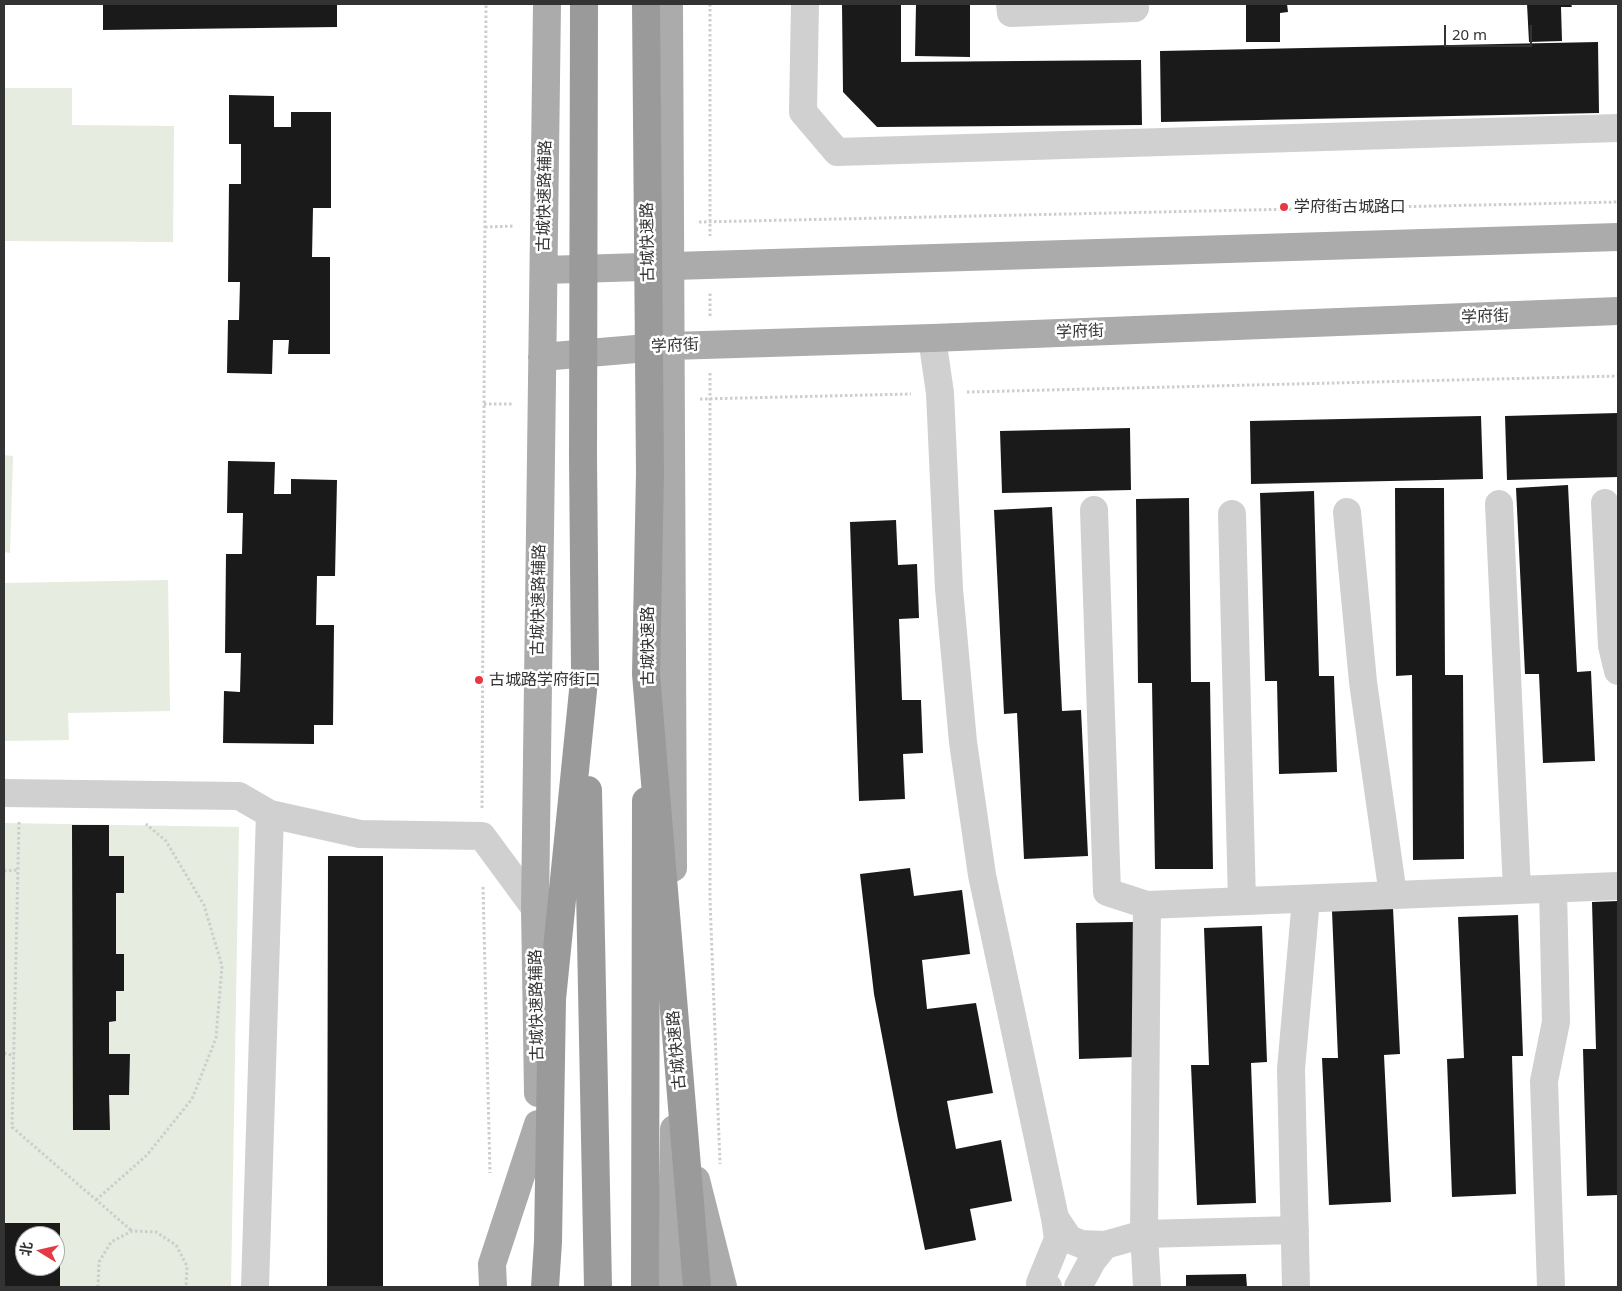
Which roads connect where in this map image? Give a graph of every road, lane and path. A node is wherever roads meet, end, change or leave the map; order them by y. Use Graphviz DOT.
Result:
graph roads {
  1 [pos="486,4"];
  2 [pos="547,4"];
  3 [pos="584,4"];
  4 [pos="646,4"];
  5 [pos="669,4"];
  6 [pos="710,4"];
  7 [pos="805,4"];
  8 [pos="1010,4"];
  9 [pos="1134,4"];
  10 [pos="1618,128"];
  11 [pos="1618,202"];
  12 [pos="710,222"];
  13 [pos="670,223"];
  14 [pos="544,226"];
  15 [pos="485,227"];
  16 [pos="1618,237"];
  17 [pos="710,266"];
  18 [pos="670,267"];
  19 [pos="544,270"];
  20 [pos="1618,311"];
  21 [pos="932,338"];
  22 [pos="710,344"];
  23 [pos="671,346"];
  24 [pos="542,357"];
  25 [pos="1618,376"];
  26 [pos="939,393"];
  27 [pos="710,399"];
  28 [pos="671,400"];
  29 [pos="541,403"];
  30 [pos="484,404"];
  31 [pos="1605,503"];
  32 [pos="1499,504"];
  33 [pos="1094,510"];
  34 [pos="1347,512"];
  35 [pos="1232,514"];
  36 [pos="585,671"];
  37 [pos="1618,672"];
  38 [pos="646,674"];
  39 [pos="12,793"];
  40 [pos="270,814"];
  41 [pos="145,823"];
  42 [pos="482,836"];
  43 [pos="18,870"];
  44 [pos="4,871"];
  45 [pos="483,885"];
  46 [pos="1618,886"];
  47 [pos="1553,889"];
  48 [pos="1517,890"];
  49 [pos="1393,895"];
  50 [pos="1306,899"];
  51 [pos="1242,901"];
  52 [pos="1147,905"];
  53 [pos="536,908"];
  54 [pos="4,1052"];
  55 [pos="14,1056"];
  56 [pos="674,1096"];
  57 [pos="538,1124"];
  58 [pos="721,1167"];
  59 [pos="490,1174"];
  60 [pos="96,1200"];
  61 [pos="1055,1218"];
  62 [pos="1295,1230"];
  63 [pos="132,1231"];
  64 [pos="1144,1234"];
  65 [pos="1105,1245"];
  66 [pos="1037,1286"];
  67 [pos="98,1287"];
  68 [pos="186,1287"];
  69 [pos="255,1287"];
  70 [pos="493,1287"];
  71 [pos="540,1287"];
  72 [pos="545,1287"];
  73 [pos="598,1287"];
  74 [pos="645,1287"];
  75 [pos="671,1287"];
  76 [pos="697,1287"];
  77 [pos="723,1287"];
  78 [pos="1078,1287"];
  79 [pos="1147,1287"];
  80 [pos="1296,1287"];
  81 [pos="1551,1287"];
  1 -- 15 [label="path"];
  2 -- 14 [label="main road, 古城快速路辅路"];
  3 -- 36 [label="highway, bridge"];
  4 -- 38 [label="highway, 古城快速路, bridge"];
  5 -- 13 [label="main road"];
  6 -- 12 [label="path"];
  7 -- 10 [label="street"];
  8 -- 9 [label="street"];
  11 -- 12 [label="path"];
  12 -- 13 [label="path"];
  12 -- 17 [label="path"];
  13 -- 18 [label="main road"];
  14 -- 15 [label="path"];
  14 -- 19 [label="main road, 古城快速路辅路"];
  15 -- 30 [label="path"];
  16 -- 17 [label="main road"];
  17 -- 18 [label="main road"];
  17 -- 22 [label="path"];
  18 -- 19 [label="main road"];
  18 -- 23 [label="main road"];
  19 -- 24 [label="main road, 古城快速路辅路"];
  20 -- 21 [label="main road, 学府街"];
  21 -- 22 [label="main road, 学府街"];
  21 -- 26 [label="street"];
  22 -- 23 [label="main road, 学府街"];
  22 -- 27 [label="path"];
  23 -- 24 [label="main road, 学府街"];
  23 -- 28 [label="main road"];
  24 -- 29 [label="main road, 古城快速路辅路"];
  25 -- 26 [label="path"];
  26 -- 27 [label="path"];
  26 -- 61 [label="street"];
  27 -- 28 [label="path"];
  27 -- 58 [label="path"];
  28 -- 56 [label="main road"];
  29 -- 30 [label="path"];
  29 -- 53 [label="main road, 古城快速路辅路"];
  30 -- 42 [label="path"];
  31 -- 37 [label="street"];
  32 -- 48 [label="street"];
  33 -- 52 [label="street"];
  34 -- 49 [label="street"];
  35 -- 51 [label="street"];
  36 -- 72 [label="highway"];
  36 -- 73 [label="highway"];
  38 -- 74 [label="highway, bridge"];
  38 -- 76 [label="highway, 古城快速路, bridge"];
  39 -- 40 [label="street"];
  39 -- 43 [label="path"];
  40 -- 42 [label="street"];
  40 -- 69 [label="street"];
  41 -- 60 [label="path"];
  42 -- 53 [label="street"];
  43 -- 44 [label="path"];
  43 -- 55 [label="path"];
  45 -- 59 [label="path"];
  46 -- 47 [label="street"];
  47 -- 48 [label="street"];
  47 -- 81 [label="street"];
  48 -- 49 [label="street"];
  49 -- 50 [label="street"];
  50 -- 51 [label="street"];
  50 -- 62 [label="street"];
  51 -- 52 [label="street"];
  52 -- 64 [label="street"];
  53 -- 57 [label="main road, 古城快速路辅路"];
  54 -- 55 [label="path"];
  55 -- 60 [label="path"];
  56 -- 75 [label="main road"];
  56 -- 77 [label="main road"];
  57 -- 70 [label="main road"];
  57 -- 71 [label="main road, 古城快速路辅路"];
  60 -- 63 [label="path"];
  61 -- 65 [label="street"];
  61 -- 66 [label="street"];
  62 -- 64 [label="street"];
  62 -- 80 [label="street"];
  63 -- 67 [label="path"];
  63 -- 68 [label="path"];
  64 -- 65 [label="street"];
  64 -- 79 [label="street"];
  65 -- 78 [label="street"];
}
